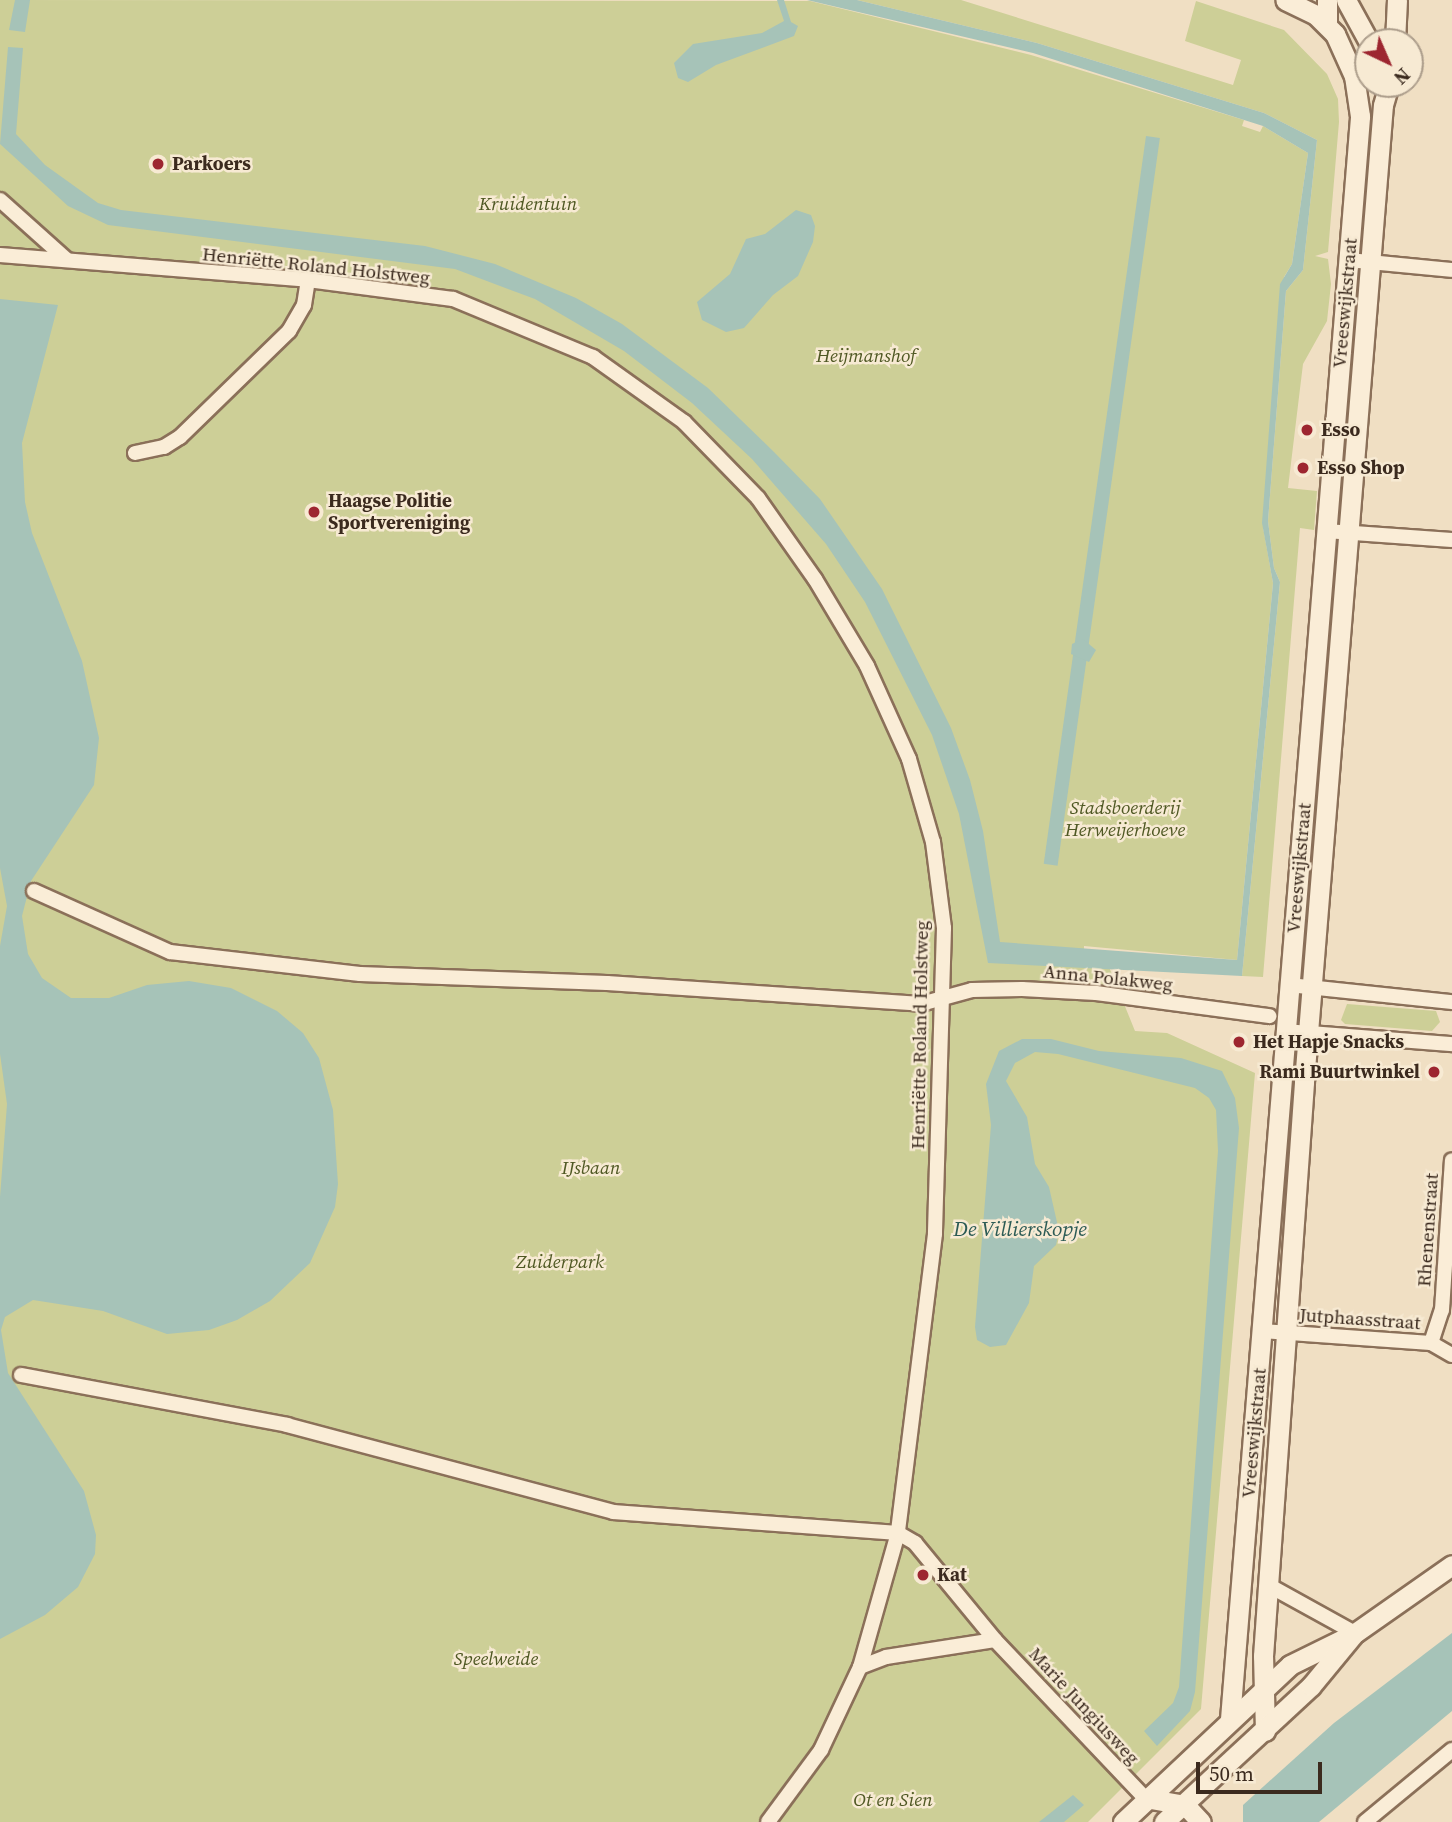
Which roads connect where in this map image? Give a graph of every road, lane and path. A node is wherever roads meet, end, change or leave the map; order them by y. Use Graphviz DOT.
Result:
graph roads {
  1 [pos="1285,0"];
  2 [pos="1327,0"];
  3 [pos="1346,0"];
  4 [pos="1396,0"];
  5 [pos="1327,24"];
  6 [pos="1361,28"];
  7 [pos="1395,28"];
  8 [pos="1382,98"];
  9 [pos="1385,98"];
  10 [pos="1383,106"];
  11 [pos="0,200"];
  12 [pos="0,255"];
  13 [pos="66,259"];
  14 [pos="1348,260"];
  15 [pos="1372,262"];
  16 [pos="1452,270"];
  17 [pos="308,280"];
  18 [pos="135,453"];
  19 [pos="1326,531"];
  20 [pos="1348,533"];
  21 [pos="1452,540"];
  22 [pos="34,891"];
  23 [pos="1289,985"];
  24 [pos="1312,987"];
  25 [pos="943,1001"];
  26 [pos="1452,1002"];
  27 [pos="1269,1016"];
  28 [pos="1285,1031"];
  29 [pos="1309,1033"];
  30 [pos="1452,1044"];
  31 [pos="1452,1160"];
  32 [pos="1447,1311"];
  33 [pos="1262,1331"];
  34 [pos="1286,1332"];
  35 [pos="1431,1343"];
  36 [pos="1452,1355"];
  37 [pos="21,1375"];
  38 [pos="898,1533"];
  39 [pos="1452,1565"];
  40 [pos="1268,1585"];
  41 [pos="1354,1633"];
  42 [pos="995,1640"];
  43 [pos="860,1667"];
  44 [pos="1261,1690"];
  45 [pos="1230,1718"];
  46 [pos="1265,1731"];
  47 [pos="1452,1750"];
  48 [pos="1146,1798"];
  49 [pos="1185,1805"];
  50 [pos="768,1822"];
  51 [pos="1123,1822"];
  52 [pos="1146,1822"];
  53 [pos="1164,1822"];
  54 [pos="1201,1822"];
  55 [pos="1365,1822"];
  1 -- 5 [label="main road, Vreeswijkstraat"];
  2 -- 5 [label="main road"];
  3 -- 6 [label="main road"];
  4 -- 7 [label="main road"];
  5 -- 14 [label="main road, Vreeswijkstraat"];
  8 -- 10 [label="main road, Vreeswijkstraat"];
  9 -- 10 [label="main road, Vreeswijkstraat"];
  10 -- 15 [label="main road, Vreeswijkstraat"];
  11 -- 13 [label="street"];
  12 -- 13 [label="street, Henriëtte Roland Holstweg"];
  13 -- 17 [label="street, Henriëtte Roland Holstweg"];
  14 -- 15 [label="street"];
  14 -- 19 [label="main road, Vreeswijkstraat"];
  15 -- 16 [label="street"];
  15 -- 20 [label="main road, Vreeswijkstraat"];
  17 -- 18 [label="street"];
  17 -- 25 [label="street, Henriëtte Roland Holstweg"];
  19 -- 20 [label="street"];
  19 -- 23 [label="main road, Vreeswijkstraat"];
  20 -- 21 [label="street"];
  20 -- 24 [label="main road, Vreeswijkstraat"];
  22 -- 25 [label="street, Anna Polakweg"];
  23 -- 24 [label="street"];
  23 -- 28 [label="main road, Vreeswijkstraat"];
  24 -- 26 [label="street"];
  24 -- 29 [label="main road, Vreeswijkstraat"];
  25 -- 27 [label="street, Anna Polakweg"];
  25 -- 38 [label="street, Henriëtte Roland Holstweg"];
  28 -- 29 [label="street"];
  28 -- 33 [label="main road, Vreeswijkstraat"];
  29 -- 30 [label="street"];
  29 -- 34 [label="main road, Vreeswijkstraat"];
  31 -- 32 [label="street, Rhenenstraat"];
  32 -- 35 [label="street, Rhenenstraat"];
  33 -- 34 [label="street, Jutphaasstraat"];
  33 -- 45 [label="main road, Vreeswijkstraat"];
  34 -- 35 [label="street, Jutphaasstraat"];
  34 -- 40 [label="main road, Vreeswijkstraat"];
  35 -- 36 [label="street, Jutphaasstraat"];
  37 -- 38 [label="street"];
  38 -- 42 [label="street, Marie Jungiusweg"];
  38 -- 43 [label="street, Henriëtte Roland Holstweg"];
  39 -- 41 [label="main road"];
  40 -- 41 [label="street"];
  40 -- 44 [label="main road, Vreeswijkstraat"];
  41 -- 44 [label="main road"];
  41 -- 46 [label="main road"];
  42 -- 43 [label="street"];
  42 -- 48 [label="street, Marie Jungiusweg"];
  43 -- 50 [label="street, Henriëtte Roland Holstweg"];
  44 -- 45 [label="main road"];
  44 -- 46 [label="main road, Vreeswijkstraat"];
  45 -- 48 [label="main road"];
  46 -- 49 [label="main road"];
  47 -- 55 [label="street"];
  48 -- 49 [label="main road"];
  48 -- 51 [label="main road"];
  48 -- 52 [label="main road"];
  49 -- 53 [label="main road"];
  49 -- 54 [label="main road"];
}
